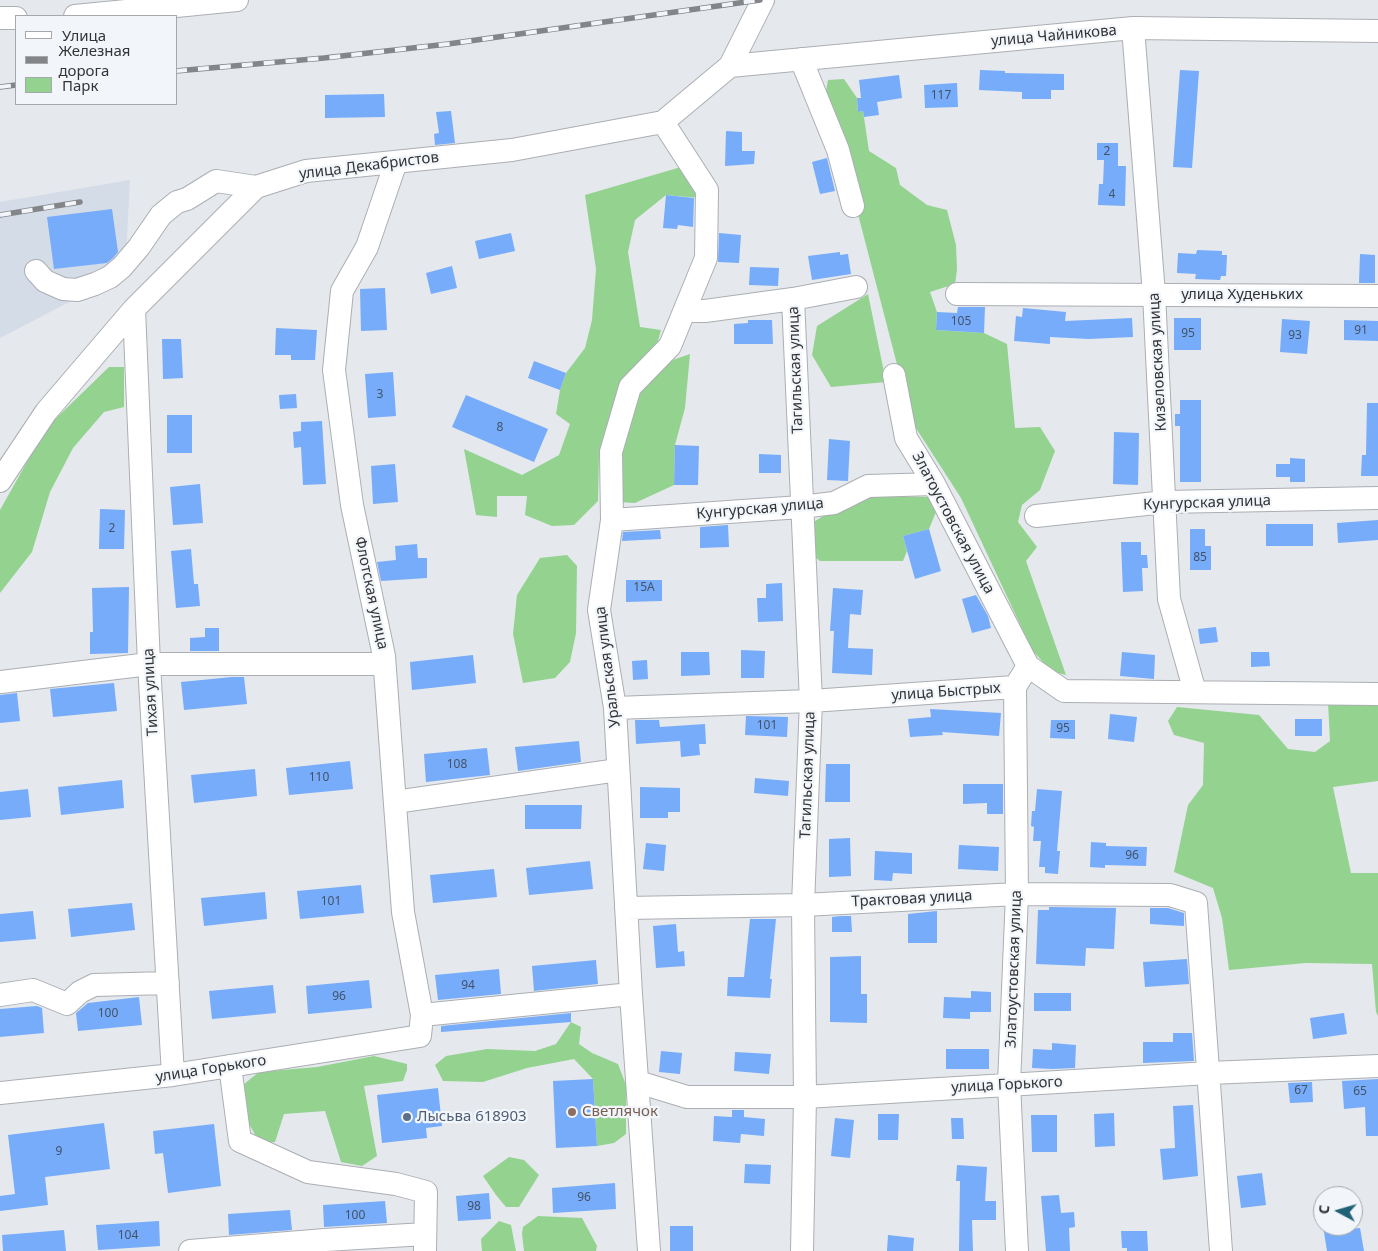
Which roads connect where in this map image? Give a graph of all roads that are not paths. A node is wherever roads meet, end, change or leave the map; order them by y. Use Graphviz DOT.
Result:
graph roads {
  1 [pos="237,0"];
  2 [pos="763,0"];
  3 [pos="85,15"];
  4 [pos="0,18"];
  5 [pos="15,18"];
  6 [pos="1133,28"];
  7 [pos="1378,31"];
  8 [pos="801,59"];
  9 [pos="730,66"];
  10 [pos="663,122"];
  11 [pos="396,162"];
  12 [pos="256,187"];
  13 [pos="852,206"];
  14 [pos="36,271"];
  15 [pos="856,287"];
  16 [pos="956,294"];
  17 [pos="1154,294"];
  18 [pos="1378,296"];
  19 [pos="793,299"];
  20 [pos="134,309"];
  21 [pos="685,311"];
  22 [pos="894,375"];
  23 [pos="0,481"];
  24 [pos="934,484"];
  25 [pos="1378,498"];
  26 [pos="1165,502"];
  27 [pos="801,507"];
  28 [pos="1036,516"];
  29 [pos="612,520"];
  30 [pos="149,664"];
  31 [pos="384,664"];
  32 [pos="1028,666"];
  33 [pos="1,682"];
  34 [pos="1015,687"];
  35 [pos="1194,692"];
  36 [pos="1378,694"];
  37 [pos="811,701"];
  38 [pos="615,708"];
  39 [pos="618,770"];
  40 [pos="395,802"];
  41 [pos="1018,894"];
  42 [pos="803,905"];
  43 [pos="626,908"];
  44 [pos="168,982"];
  45 [pos="631,994"];
  46 [pos="0,995"];
  47 [pos="421,1025"];
  48 [pos="230,1066"];
  49 [pos="1378,1066"];
  50 [pos="1209,1073"];
  51 [pos="173,1075"];
  52 [pos="638,1082"];
  53 [pos="1009,1084"];
  54 [pos="0,1093"];
  55 [pos="805,1097"];
  56 [pos="425,1243"];
  57 [pos="190,1251"];
  58 [pos="649,1251"];
  59 [pos="802,1251"];
  60 [pos="1017,1251"];
  61 [pos="1221,1251"];
  1 -- 3 [label="street"];
  2 -- 9 [label="street"];
  4 -- 5 [label="street"];
  6 -- 7 [label="street, улица Чайникова"];
  6 -- 8 [label="street, улица Чайникова"];
  6 -- 17 [label="street, Кизеловская улица"];
  8 -- 9 [label="street, улица Чайникова"];
  8 -- 13 [label="street"];
  9 -- 10 [label="street, улица Декабристов"];
  10 -- 11 [label="street, улица Декабристов"];
  10 -- 21 [label="street, Уральская улица"];
  11 -- 12 [label="street, улица Декабристов"];
  11 -- 31 [label="street, Флотская улица"];
  12 -- 14 [label="street"];
  12 -- 20 [label="street, улица Декабристов"];
  15 -- 19 [label="street"];
  16 -- 17 [label="street, улица Худеньких"];
  17 -- 18 [label="street, улица Худеньких"];
  17 -- 26 [label="street, Кизеловская улица"];
  19 -- 21 [label="street"];
  19 -- 27 [label="street, Тагильская улица"];
  20 -- 23 [label="street, улица Декабристов"];
  20 -- 30 [label="street, Тихая улица"];
  21 -- 29 [label="street, Уральская улица"];
  22 -- 24 [label="street, Златоустовская улица"];
  24 -- 27 [label="street, Кунгурская улица"];
  24 -- 32 [label="street, Златоустовская улица"];
  25 -- 26 [label="street, Кунгурская улица"];
  26 -- 28 [label="street, Кунгурская улица"];
  26 -- 35 [label="street, Кизеловская улица"];
  27 -- 29 [label="street, Кунгурская улица"];
  27 -- 37 [label="street, Тагильская улица"];
  29 -- 38 [label="street, Уральская улица"];
  30 -- 31 [label="street"];
  30 -- 33 [label="street"];
  30 -- 44 [label="street, Тихая улица"];
  31 -- 40 [label="street, Флотская улица"];
  32 -- 34 [label="street, улица Быстрых"];
  32 -- 35 [label="street"];
  34 -- 37 [label="street, улица Быстрых"];
  34 -- 41 [label="street, Златоустовская улица"];
  35 -- 36 [label="street"];
  37 -- 38 [label="street, улица Быстрых"];
  37 -- 42 [label="street, Тагильская улица"];
  38 -- 39 [label="street, Уральская улица"];
  39 -- 40 [label="street"];
  39 -- 43 [label="street, Уральская улица"];
  40 -- 47 [label="street, Флотская улица"];
  41 -- 42 [label="street, Трактовая улица"];
  41 -- 50 [label="street, Трактовая улица"];
  41 -- 53 [label="street, Златоустовская улица"];
  42 -- 43 [label="street, Трактовая улица"];
  42 -- 55 [label="street, Тагильская улица"];
  43 -- 45 [label="street, Уральская улица"];
  44 -- 46 [label="street"];
  44 -- 51 [label="street, Тихая улица"];
  45 -- 47 [label="street, улица Горького"];
  45 -- 52 [label="street, Уральская улица"];
  47 -- 48 [label="street, улица Горького"];
  48 -- 51 [label="street, улица Горького"];
  48 -- 56 [label="street"];
  49 -- 50 [label="street, улица Горького"];
  50 -- 53 [label="street, улица Горького"];
  50 -- 61 [label="street"];
  51 -- 54 [label="street, улица Горького"];
  52 -- 55 [label="street, улица Горького"];
  52 -- 58 [label="street, Уральская улица"];
  53 -- 55 [label="street, улица Горького"];
  53 -- 60 [label="street, Златоустовская улица"];
  55 -- 59 [label="street, Тагильская улица"];
  56 -- 57 [label="street"];
}
